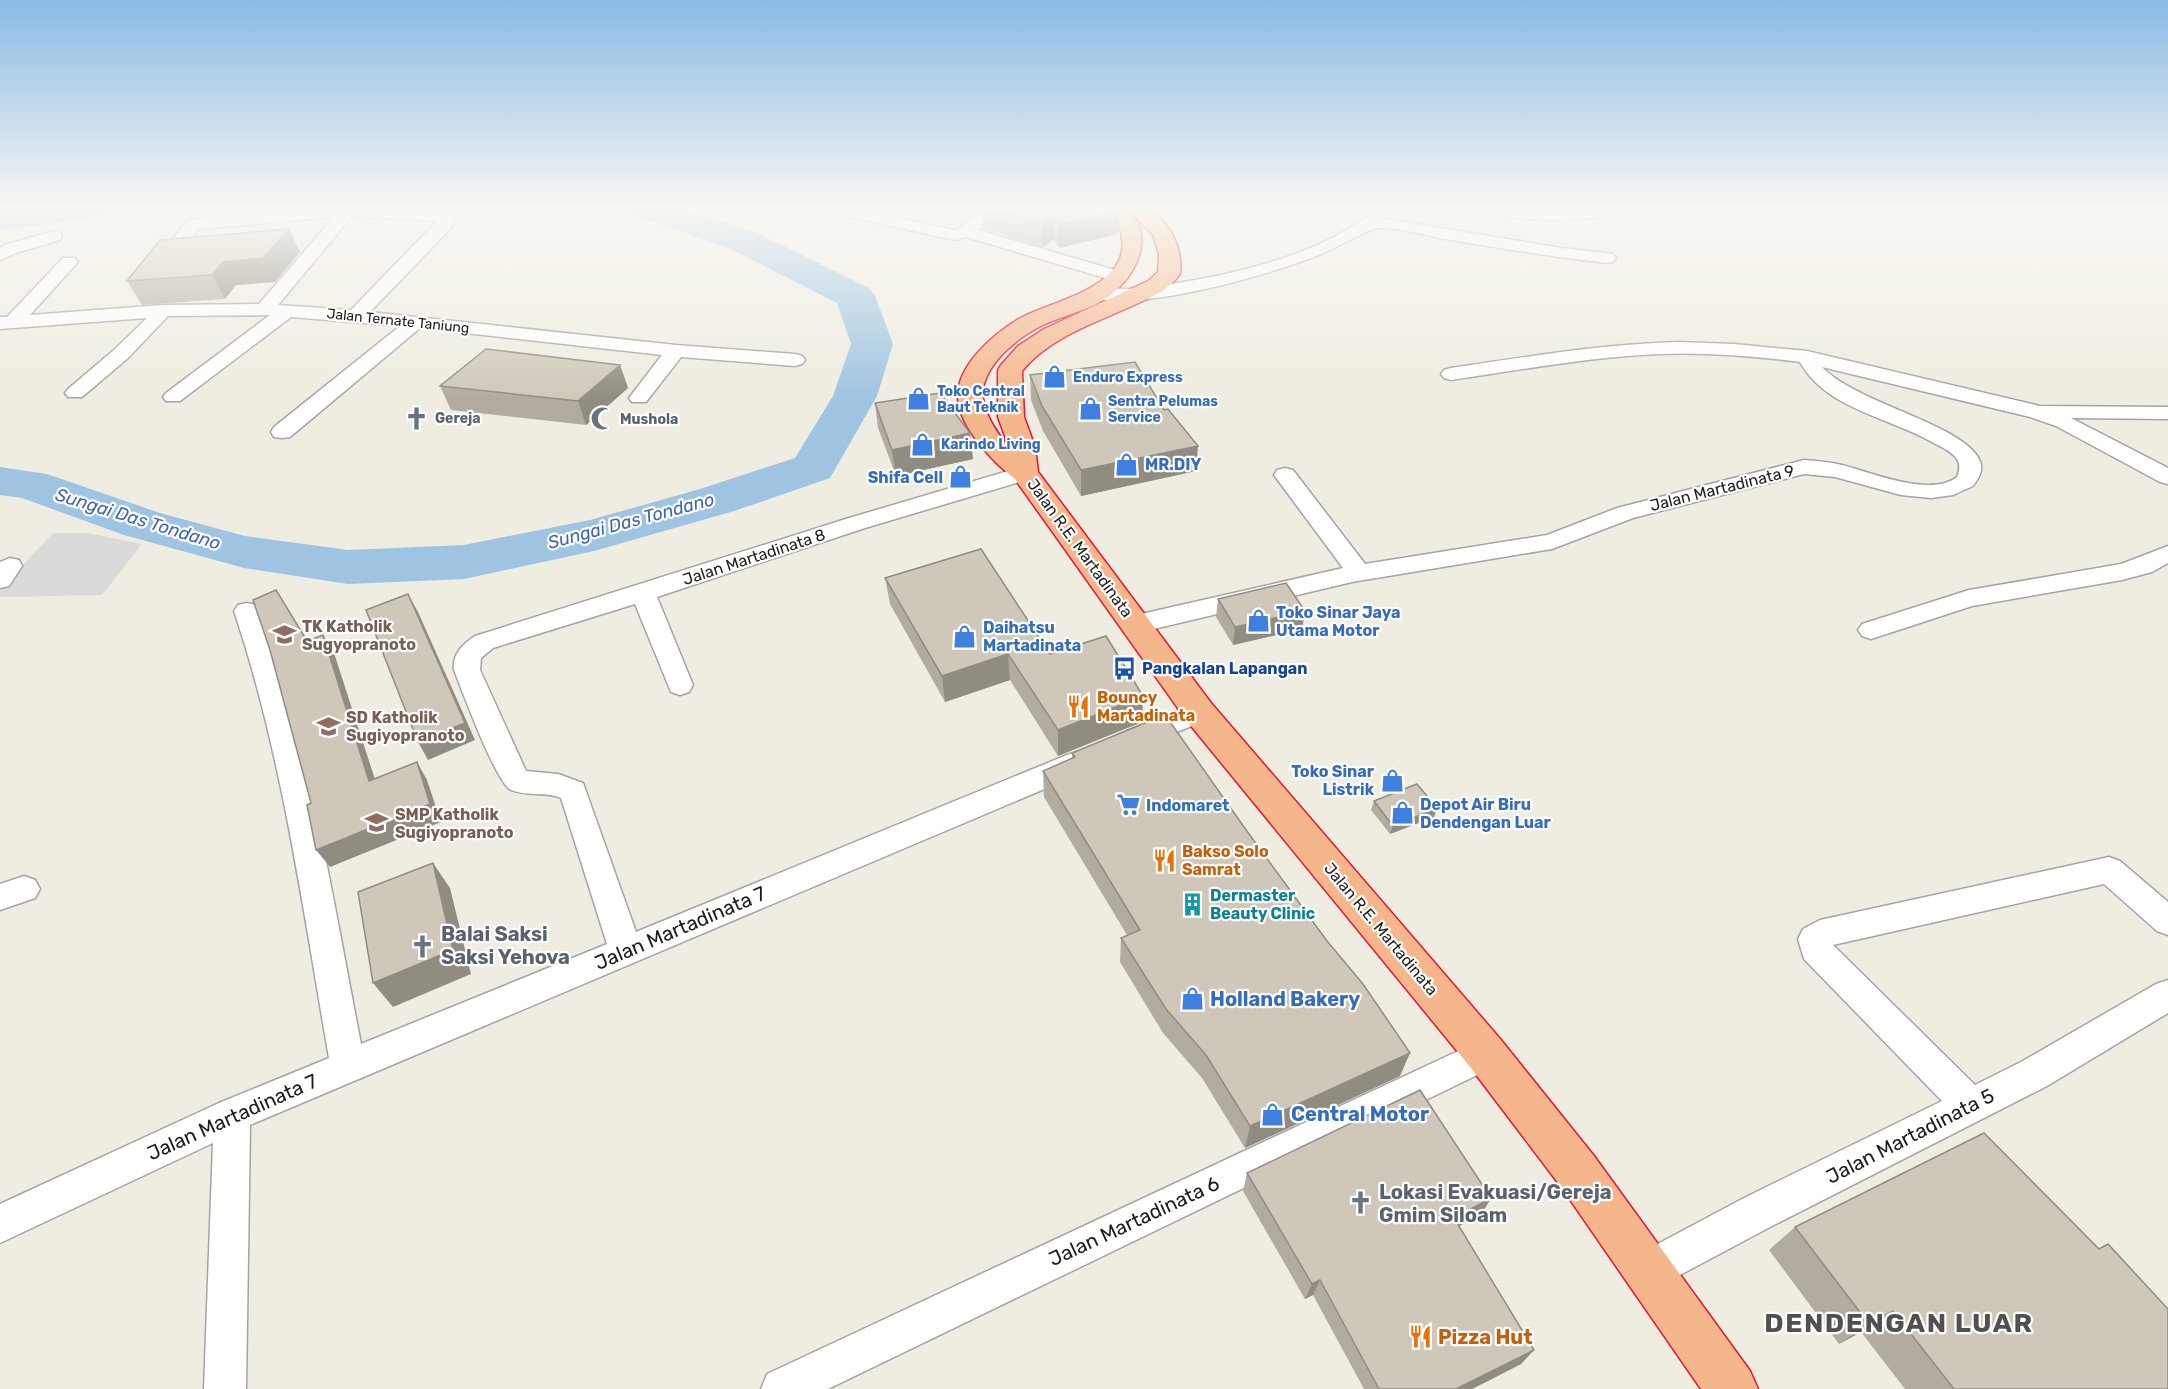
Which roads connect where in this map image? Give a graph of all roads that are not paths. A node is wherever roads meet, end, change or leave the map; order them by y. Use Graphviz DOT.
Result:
graph roads {
  1 [pos="60,271"];
  2 [pos="156,271"];
  3 [pos="297,271"];
  4 [pos="399,271"];
  5 [pos="1098,271"];
  6 [pos="1122,271"];
  7 [pos="1168,271"];
  8 [pos="1248,271"];
  9 [pos="152,276"];
  10 [pos="1119,277"];
  11 [pos="1098,294"];
  12 [pos="1138,294"];
  13 [pos="137,295"];
  14 [pos="264,309"];
  15 [pos="288,310"];
  16 [pos="163,311"];
  17 [pos="123,313"];
  18 [pos="356,316"];
  19 [pos="7,322"];
  20 [pos="416,322"];
  21 [pos="676,351"];
  22 [pos="1807,357"];
  23 [pos="795,360"];
  24 [pos="1450,374"];
  25 [pos="75,393"];
  26 [pos="173,397"];
  27 [pos="639,398"];
  28 [pos="2037,412"];
  29 [pos="2168,413"];
  30 [pos="282,432"];
  31 [pos="1025,473"];
  32 [pos="1285,475"];
  33 [pos="2168,477"];
  34 [pos="2168,554"];
  35 [pos="1359,573"];
  36 [pos="643,593"];
  37 [pos="247,611"];
  38 [pos="1137,624"];
  39 [pos="1871,630"];
  40 [pos="680,685"];
  41 [pos="1199,712"];
  42 [pos="2168,921"];
  43 [pos="626,951"];
  44 [pos="2168,995"];
  45 [pos="1486,1054"];
  46 [pos="348,1067"];
  47 [pos="1971,1106"];
  48 [pos="232,1114"];
  49 [pos="0,1224"];
  50 [pos="1648,1270"];
  51 [pos="225,1389"];
  52 [pos="782,1389"];
  53 [pos="1732,1389"];
  1 -- 19 [label="street"];
  2 -- 9 [label="street"];
  3 -- 14 [label="street"];
  4 -- 18 [label="street"];
  5 -- 10 [label="street"];
  6 -- 10 [label="highway, Jalan R.E. Martadinata"];
  7 -- 12 [label="highway, Jalan R.E. Martadinata"];
  8 -- 12 [label="street"];
  10 -- 11 [label="highway, Jalan R.E. Martadinata"];
  11 -- 12 [label="street"];
  11 -- 31 [label="highway, Jalan R.E. Martadinata"];
  12 -- 31 [label="highway, Jalan R.E. Martadinata"];
  13 -- 17 [label="street"];
  14 -- 15 [label="street, Jalan Ternate Taniung"];
  14 -- 16 [label="street, Jalan Ternate Taniung"];
  15 -- 18 [label="street, Jalan Ternate Taniung"];
  15 -- 26 [label="street"];
  16 -- 17 [label="street, Jalan Ternate Taniung"];
  16 -- 25 [label="street"];
  17 -- 19 [label="street, Jalan Ternate Taniung"];
  18 -- 20 [label="street, Jalan Ternate Taniung"];
  20 -- 21 [label="street, Jalan Ternate Taniung"];
  20 -- 30 [label="street"];
  21 -- 23 [label="street, Jalan Ternate Taniung"];
  21 -- 27 [label="street"];
  22 -- 24 [label="street"];
  22 -- 28 [label="street"];
  22 -- 35 [label="street, Jalan Martadinata 9"];
  28 -- 29 [label="street"];
  28 -- 33 [label="street"];
  31 -- 36 [label="street, Jalan Martadinata 8"];
  31 -- 38 [label="highway, Jalan R.E. Martadinata"];
  32 -- 35 [label="street"];
  34 -- 39 [label="street"];
  35 -- 38 [label="street, Jalan Martadinata 9"];
  36 -- 40 [label="street"];
  36 -- 43 [label="street, Jalan Martadinata 8"];
  37 -- 46 [label="street"];
  38 -- 41 [label="highway, Jalan R.E. Martadinata"];
  41 -- 43 [label="street, Jalan Martadinata 7"];
  41 -- 45 [label="highway, Jalan R.E. Martadinata"];
  42 -- 47 [label="street"];
  43 -- 46 [label="street, Jalan Martadinata 7"];
  44 -- 47 [label="street, Jalan Martadinata 5"];
  45 -- 50 [label="highway, Jalan R.E. Martadinata"];
  45 -- 52 [label="street, Jalan Martadinata 6"];
  46 -- 48 [label="street, Jalan Martadinata 7"];
  47 -- 50 [label="street, Jalan Martadinata 5"];
  48 -- 49 [label="street, Jalan Martadinata 7"];
  48 -- 51 [label="street"];
  50 -- 53 [label="highway, Jalan R.E. Martadinata"];
}
